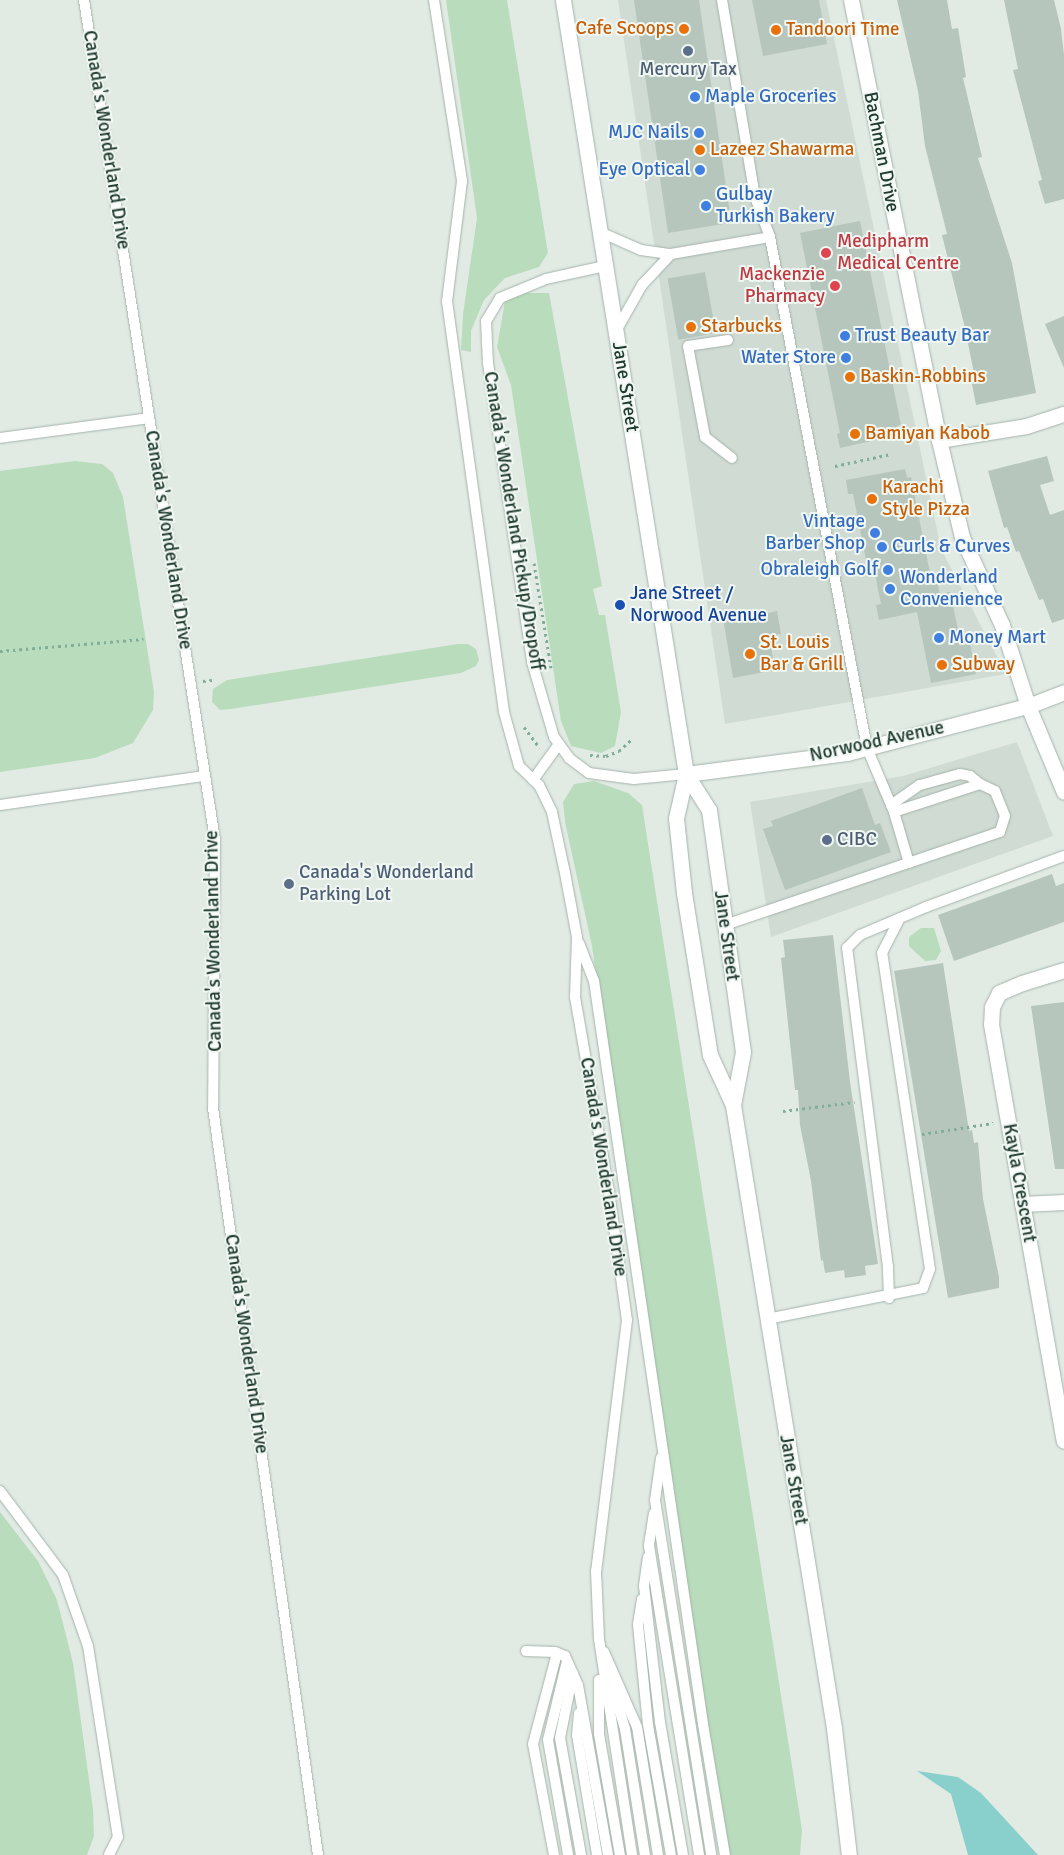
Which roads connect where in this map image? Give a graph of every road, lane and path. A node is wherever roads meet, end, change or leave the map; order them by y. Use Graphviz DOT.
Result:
graph roads {
  1 [pos="84,0"];
  2 [pos="434,0"];
  3 [pos="563,0"];
  4 [pos="722,0"];
  5 [pos="851,0"];
  6 [pos="600,232"];
  7 [pos="770,237"];
  8 [pos="671,254"];
  9 [pos="605,266"];
  10 [pos="616,330"];
  11 [pos="728,340"];
  12 [pos="1064,414"];
  13 [pos="149,418"];
  14 [pos="0,438"];
  15 [pos="939,440"];
  16 [pos="891,454"];
  17 [pos="732,458"];
  18 [pos="835,466"];
  19 [pos="534,560"];
  20 [pos="144,639"];
  21 [pos="0,650"];
  22 [pos="552,677"];
  23 [pos="1064,692"];
  24 [pos="1028,706"];
  25 [pos="633,738"];
  26 [pos="559,744"];
  27 [pos="867,748"];
  28 [pos="585,755"];
  29 [pos="686,774"];
  30 [pos="205,776"];
  31 [pos="533,780"];
  32 [pos="980,784"];
  33 [pos="1064,792"];
  34 [pos="0,805"];
  35 [pos="892,808"];
  36 [pos="1064,856"];
  37 [pos="909,863"];
  38 [pos="900,918"];
  39 [pos="725,925"];
  40 [pos="577,937"];
  41 [pos="1064,970"];
  42 [pos="867,1100"];
  43 [pos="733,1105"];
  44 [pos="783,1111"];
  45 [pos="1008,1121"];
  46 [pos="910,1136"];
  47 [pos="1064,1202"];
  48 [pos="1022,1204"];
  49 [pos="889,1298"];
  50 [pos="767,1319"];
  51 [pos="1064,1441"];
  52 [pos="663,1447"];
  53 [pos="0,1491"];
  54 [pos="655,1500"];
  55 [pos="649,1546"];
  56 [pos="644,1586"];
  57 [pos="599,1639"];
  58 [pos="526,1651"];
  59 [pos="558,1652"];
  60 [pos="567,1661"];
  61 [pos="573,1673"];
  62 [pos="580,1700"];
  63 [pos="109,1855"];
  64 [pos="318,1855"];
  65 [pos="554,1855"];
  66 [pos="568,1855"];
  67 [pos="581,1855"];
  68 [pos="597,1855"];
  69 [pos="608,1855"];
  70 [pos="620,1855"];
  71 [pos="632,1855"];
  72 [pos="645,1855"];
  73 [pos="658,1855"];
  74 [pos="671,1855"];
  75 [pos="683,1855"];
  76 [pos="699,1855"];
  77 [pos="711,1855"];
  78 [pos="725,1855"];
  79 [pos="849,1855"];
  1 -- 13 [label="lane, Canada's Wonderland Drive"];
  2 -- 31 [label="lane, Canada's Wonderland Drive"];
  3 -- 6 [label="main road, Jane Street"];
  4 -- 7 [label="lane"];
  5 -- 15 [label="main road, Bachman Drive"];
  6 -- 8 [label="lane"];
  6 -- 9 [label="main road, Jane Street"];
  7 -- 8 [label="lane"];
  7 -- 27 [label="lane"];
  8 -- 10 [label="lane"];
  9 -- 10 [label="main road, Jane Street"];
  9 -- 26 [label="lane, Canada's Wonderland Pickup/Dropoff"];
  10 -- 29 [label="main road, Jane Street"];
  11 -- 17 [label="lane"];
  12 -- 15 [label="main road"];
  13 -- 14 [label="lane"];
  13 -- 30 [label="lane, Canada's Wonderland Drive"];
  15 -- 24 [label="main road, Bachman Drive"];
  16 -- 18 [label="path"];
  19 -- 22 [label="path"];
  20 -- 21 [label="path"];
  23 -- 24 [label="main road, Norwood Avenue"];
  24 -- 27 [label="main road, Norwood Avenue"];
  24 -- 33 [label="main road, Bachman Drive"];
  25 -- 28 [label="path"];
  26 -- 29 [label="lane, Canada's Wonderland Pickup/Dropoff"];
  26 -- 31 [label="lane"];
  27 -- 29 [label="main road, Norwood Avenue"];
  27 -- 35 [label="lane"];
  29 -- 39 [label="main road, Jane Street"];
  29 -- 43 [label="main road, Jane Street"];
  30 -- 34 [label="lane"];
  30 -- 64 [label="lane, Canada's Wonderland Drive"];
  31 -- 40 [label="lane, Canada's Wonderland Drive"];
  32 -- 35 [label="lane"];
  32 -- 35 [label="lane"];
  32 -- 37 [label="lane"];
  35 -- 37 [label="lane"];
  36 -- 38 [label="lane"];
  37 -- 39 [label="lane"];
  38 -- 42 [label="lane"];
  38 -- 46 [label="lane"];
  39 -- 43 [label="main road, Jane Street"];
  40 -- 52 [label="lane"];
  40 -- 57 [label="lane, Canada's Wonderland Drive"];
  41 -- 45 [label="main road, Kayla Crescent"];
  42 -- 44 [label="path"];
  42 -- 49 [label="lane"];
  43 -- 50 [label="main road, Jane Street"];
  45 -- 46 [label="path"];
  45 -- 48 [label="main road, Kayla Crescent"];
  46 -- 49 [label="lane"];
  47 -- 48 [label="main road"];
  48 -- 51 [label="main road, Kayla Crescent"];
  49 -- 50 [label="lane"];
  50 -- 79 [label="main road, Jane Street"];
  52 -- 54 [label="lane"];
  52 -- 78 [label="lane"];
  53 -- 63 [label="lane"];
  54 -- 55 [label="lane"];
  54 -- 77 [label="lane"];
  55 -- 56 [label="lane"];
  55 -- 76 [label="lane"];
  56 -- 74 [label="lane"];
  56 -- 75 [label="lane"];
  57 -- 70 [label="lane"];
  57 -- 71 [label="lane, Canada's Wonderland Drive"];
  57 -- 72 [label="lane"];
  57 -- 73 [label="lane"];
  58 -- 59 [label="lane"];
  59 -- 60 [label="lane"];
  59 -- 65 [label="lane"];
  60 -- 61 [label="lane"];
  60 -- 66 [label="lane"];
  61 -- 62 [label="lane"];
  61 -- 67 [label="lane"];
  62 -- 68 [label="lane"];
  62 -- 69 [label="lane"];
}
